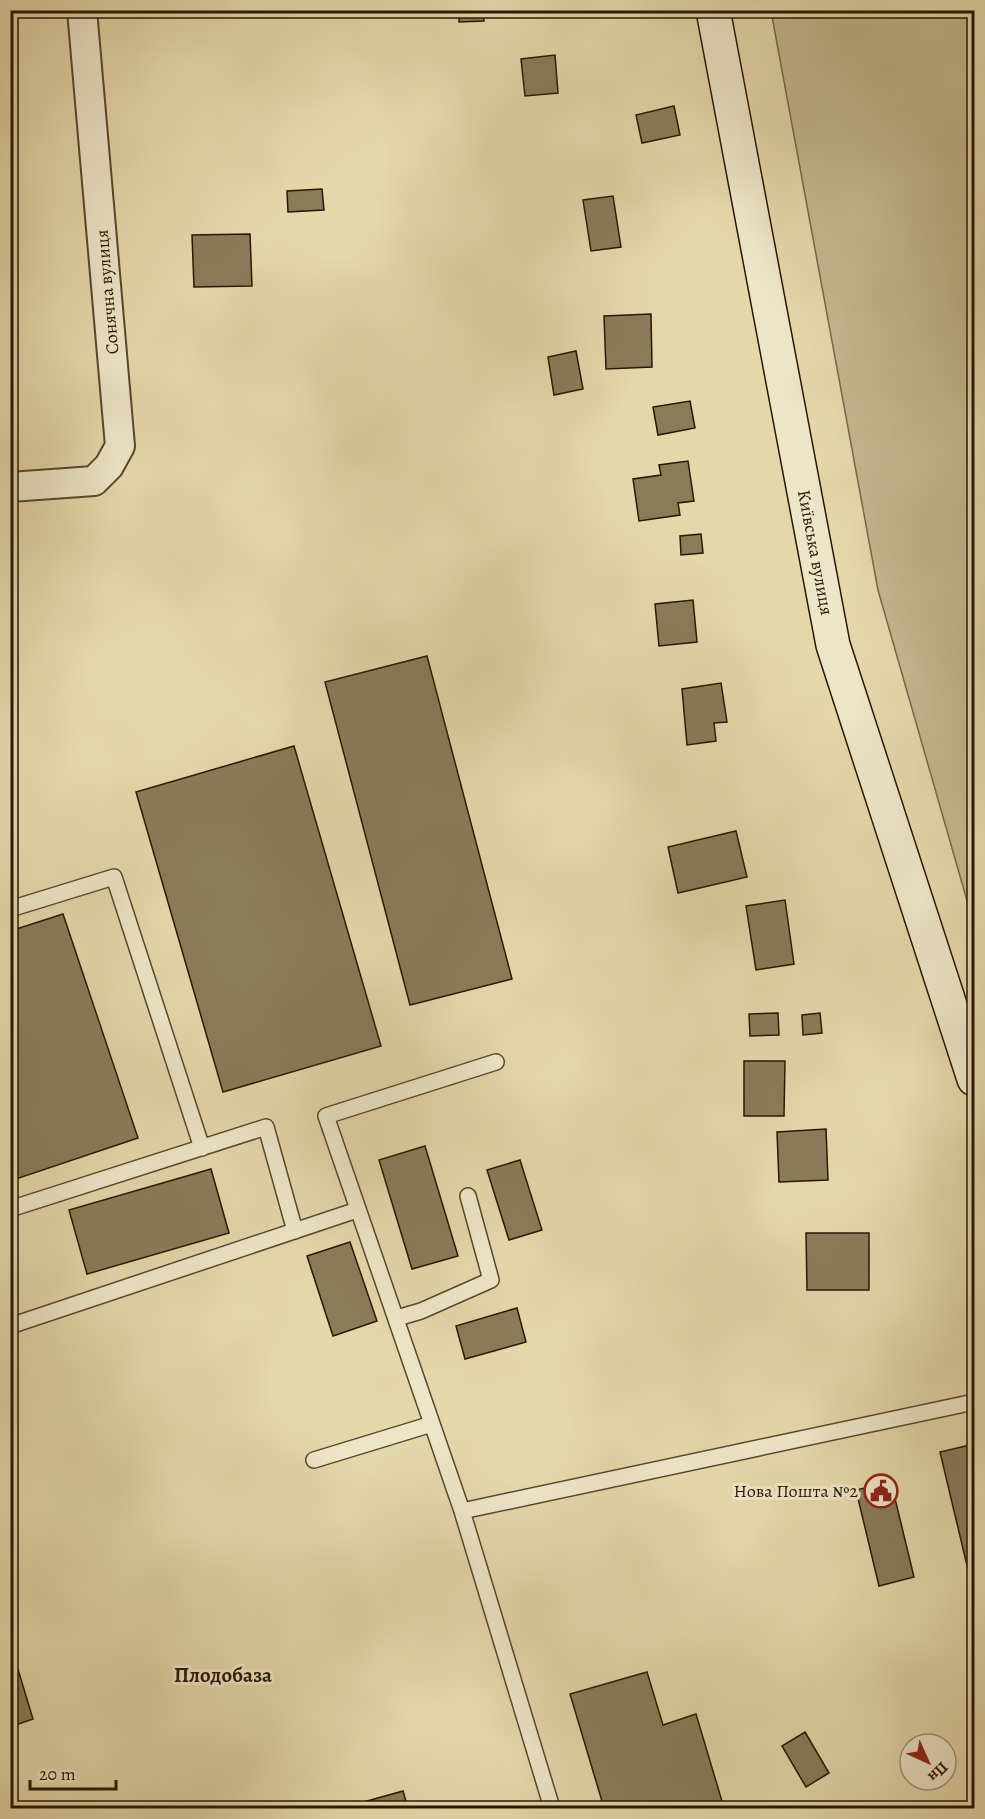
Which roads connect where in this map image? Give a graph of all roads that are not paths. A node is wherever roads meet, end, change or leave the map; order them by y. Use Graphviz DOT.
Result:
graph roads {
  1 [pos="82,10"];
  2 [pos="714,10"];
  3 [pos="10,487"];
  4 [pos="10,909"];
  5 [pos="496,1062"];
  6 [pos="975,1079"];
  7 [pos="202,1148"];
  8 [pos="468,1196"];
  9 [pos="10,1209"];
  10 [pos="357,1210"];
  11 [pos="295,1231"];
  12 [pos="397,1318"];
  13 [pos="10,1326"];
  14 [pos="975,1402"];
  15 [pos="432,1424"];
  16 [pos="314,1460"];
  17 [pos="462,1511"];
  18 [pos="552,1809"];
  1 -- 3 [label="street, Сонячна вулиця"];
  2 -- 6 [label="main road, Київська вулиця"];
  4 -- 7 [label="lane"];
  5 -- 10 [label="lane"];
  7 -- 9 [label="lane"];
  7 -- 11 [label="lane"];
  8 -- 12 [label="lane"];
  10 -- 11 [label="lane"];
  10 -- 12 [label="lane"];
  11 -- 13 [label="lane"];
  12 -- 15 [label="lane"];
  14 -- 17 [label="lane"];
  15 -- 16 [label="lane"];
  15 -- 17 [label="lane"];
  17 -- 18 [label="lane"];
}
